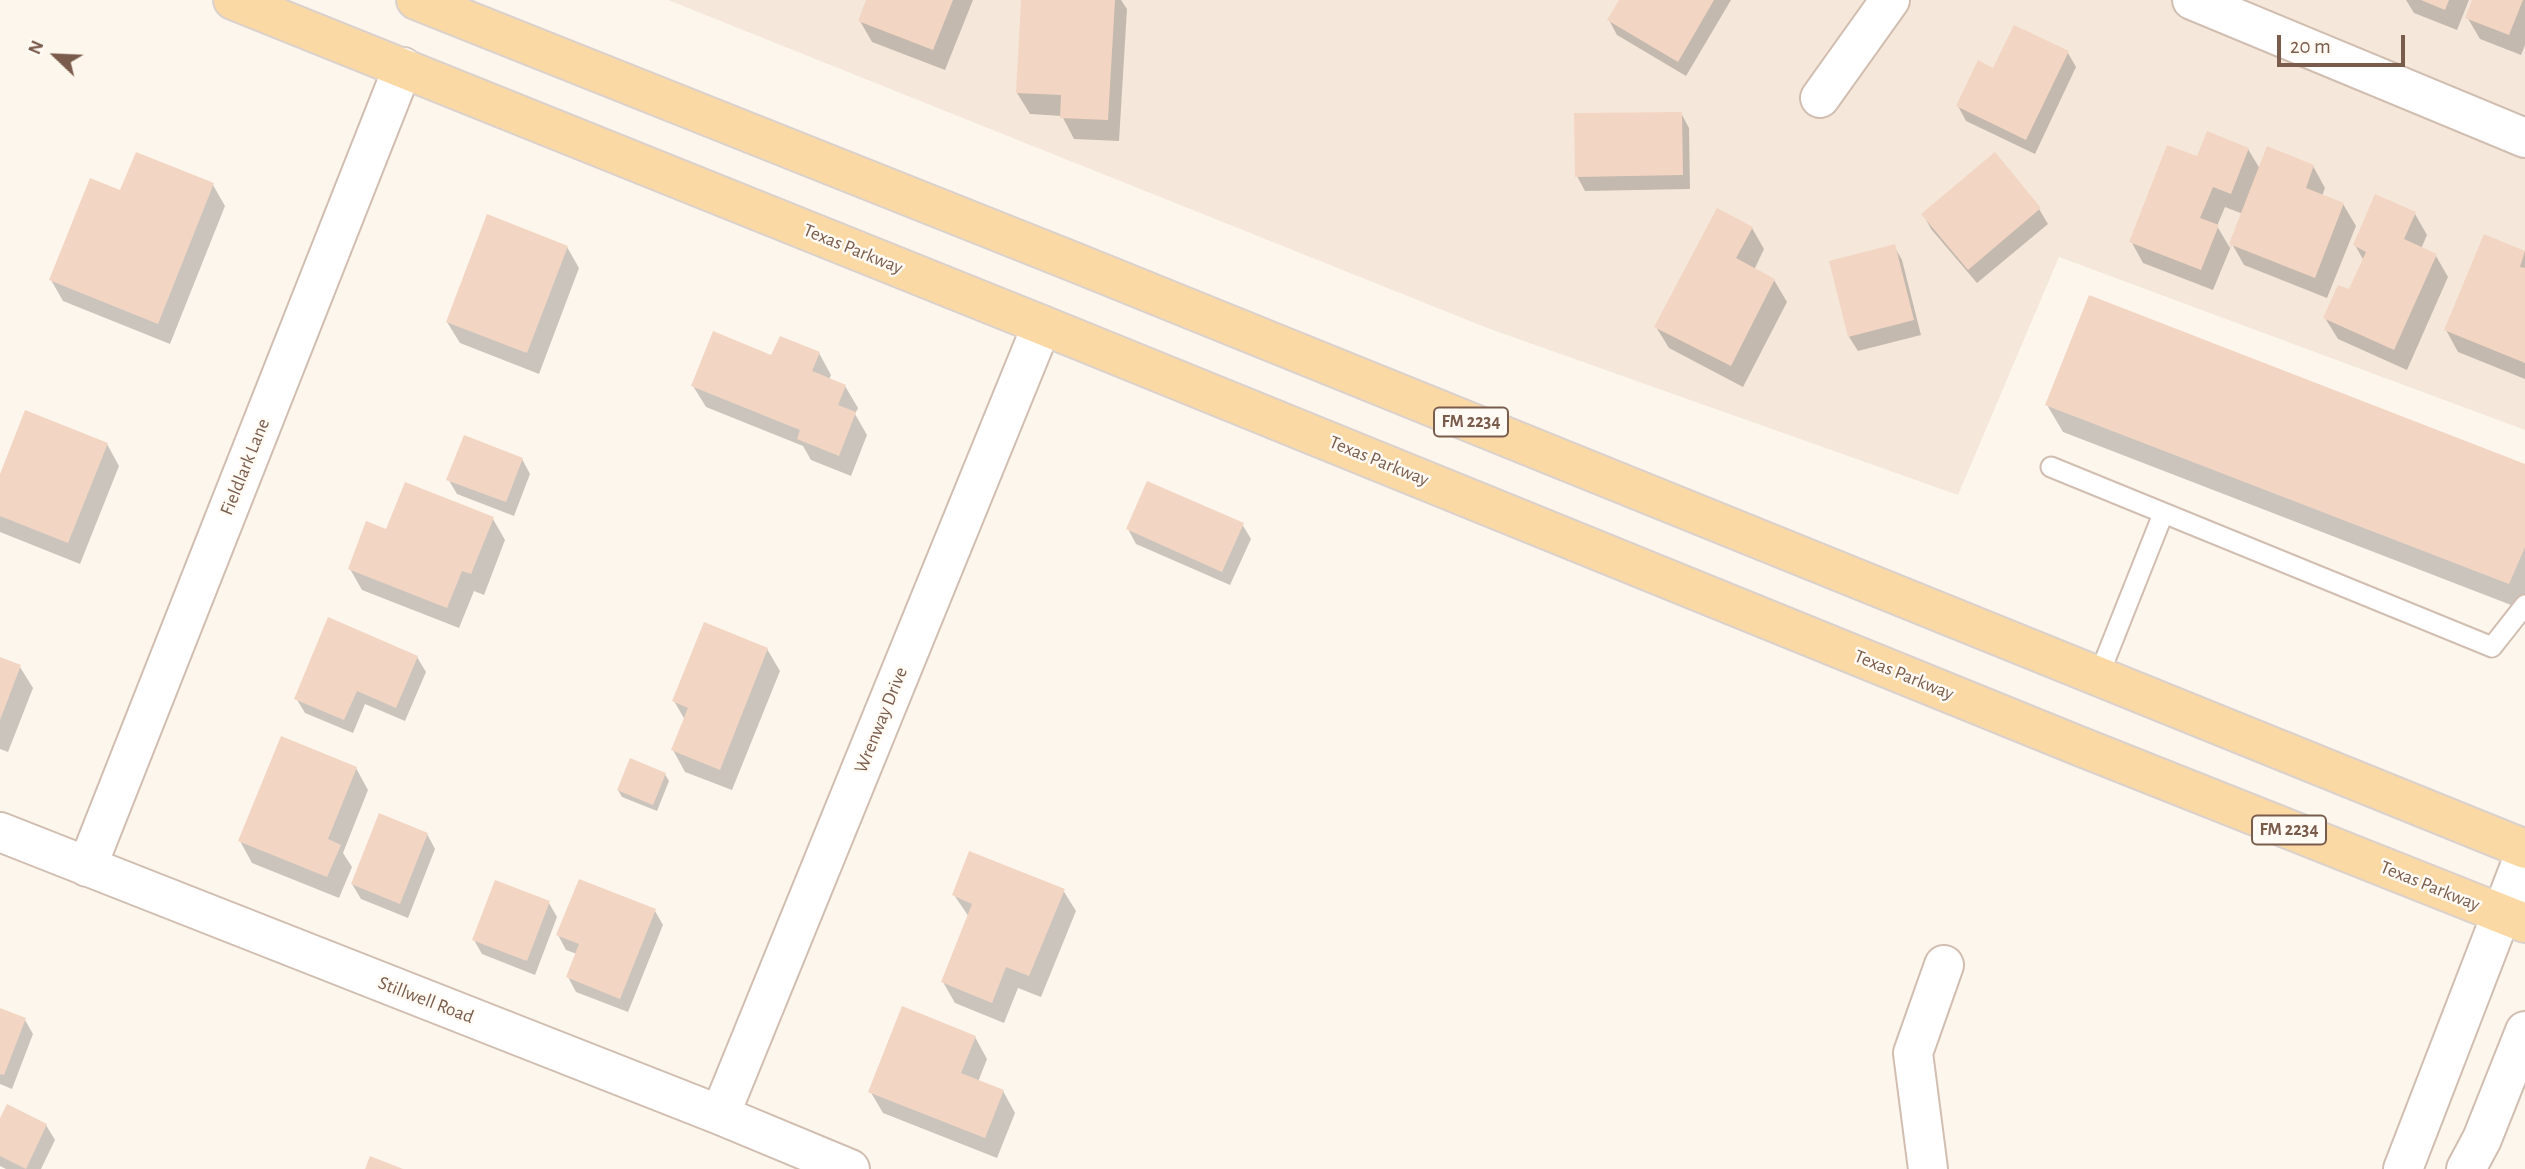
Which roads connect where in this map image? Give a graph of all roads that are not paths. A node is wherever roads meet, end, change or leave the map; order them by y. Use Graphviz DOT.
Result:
graph roads {
  1 [pos="233,0"];
  2 [pos="416,0"];
  3 [pos="1890,0"];
  4 [pos="2192,0"];
  5 [pos="403,67"];
  6 [pos="1820,98"];
  7 [pos="2525,138"];
  8 [pos="1042,324"];
  9 [pos="2051,467"];
  10 [pos="2163,514"];
  11 [pos="2525,605"];
  12 [pos="2099,675"];
  13 [pos="0,832"];
  14 [pos="2525,851"];
  15 [pos="86,867"];
  16 [pos="2513,918"];
  17 [pos="1944,965"];
  18 [pos="2525,1031"];
  19 [pos="720,1115"];
  20 [pos="850,1169"];
  21 [pos="1928,1169"];
  22 [pos="2403,1169"];
  23 [pos="2466,1169"];
  1 -- 5 [label="main road, Texas Parkway / FM 2234"];
  2 -- 12 [label="main road, FM 2234"];
  3 -- 6 [label="street"];
  4 -- 7 [label="street"];
  5 -- 8 [label="main road, Texas Parkway / FM 2234"];
  5 -- 15 [label="street, Fieldlark Lane"];
  8 -- 16 [label="main road, Texas Parkway / FM 2234"];
  8 -- 19 [label="street, Wrenway Drive"];
  9 -- 10 [label="lane"];
  10 -- 11 [label="lane"];
  10 -- 12 [label="lane"];
  12 -- 14 [label="main road, FM 2234"];
  13 -- 15 [label="street, Stillwell Road"];
  14 -- 16 [label="street"];
  15 -- 19 [label="street, Stillwell Road"];
  16 -- 22 [label="street"];
  17 -- 21 [label="street"];
  18 -- 23 [label="street"];
  19 -- 20 [label="street, Stillwell Road"];
}
